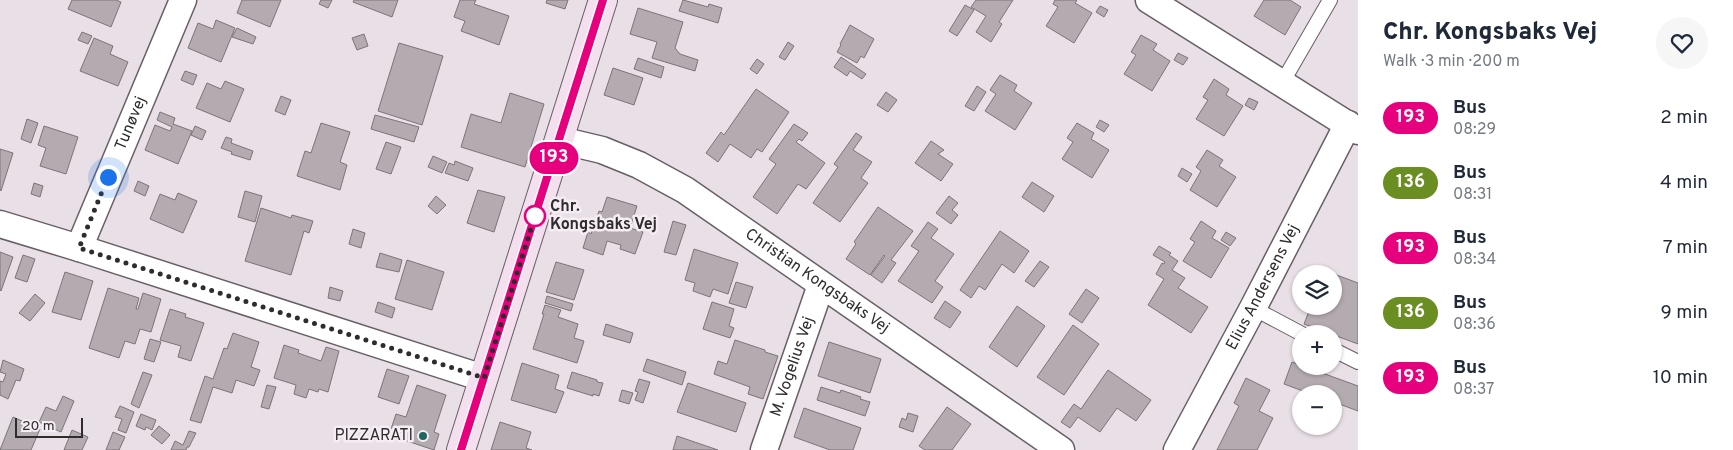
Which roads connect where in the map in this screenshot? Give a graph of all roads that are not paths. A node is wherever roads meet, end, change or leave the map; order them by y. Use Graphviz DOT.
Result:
graph roads {
  1 [pos="183,0"];
  2 [pos="603,0"];
  3 [pos="1149,0"];
  4 [pos="1330,0"];
  5 [pos="1282,82"];
  6 [pos="1353,128"];
  7 [pos="560,140"];
  8 [pos="0,224"];
  9 [pos="79,248"];
  10 [pos="821,285"];
  11 [pos="1253,308"];
  12 [pos="1292,329"];
  13 [pos="1342,354"];
  14 [pos="1358,362"];
  15 [pos="484,378"];
  16 [pos="461,450"];
  17 [pos="764,450"];
  18 [pos="1061,450"];
  19 [pos="1177,450"];
  1 -- 9 [label="street, Tunøvej"];
  2 -- 7 [label="main road"];
  3 -- 5 [label="street"];
  4 -- 5 [label="lane"];
  5 -- 6 [label="street"];
  6 -- 11 [label="street, Elius Andersens Vej"];
  7 -- 10 [label="street, Christian Kongsbaks Vej"];
  7 -- 15 [label="main road"];
  8 -- 9 [label="street"];
  9 -- 15 [label="street"];
  10 -- 17 [label="street, M. Vogelius Vej"];
  10 -- 18 [label="street, Christian Kongsbaks Vej"];
  11 -- 12 [label="lane"];
  11 -- 19 [label="street, Elius Andersens Vej"];
  13 -- 14 [label="lane"];
  15 -- 16 [label="main road"];
}
